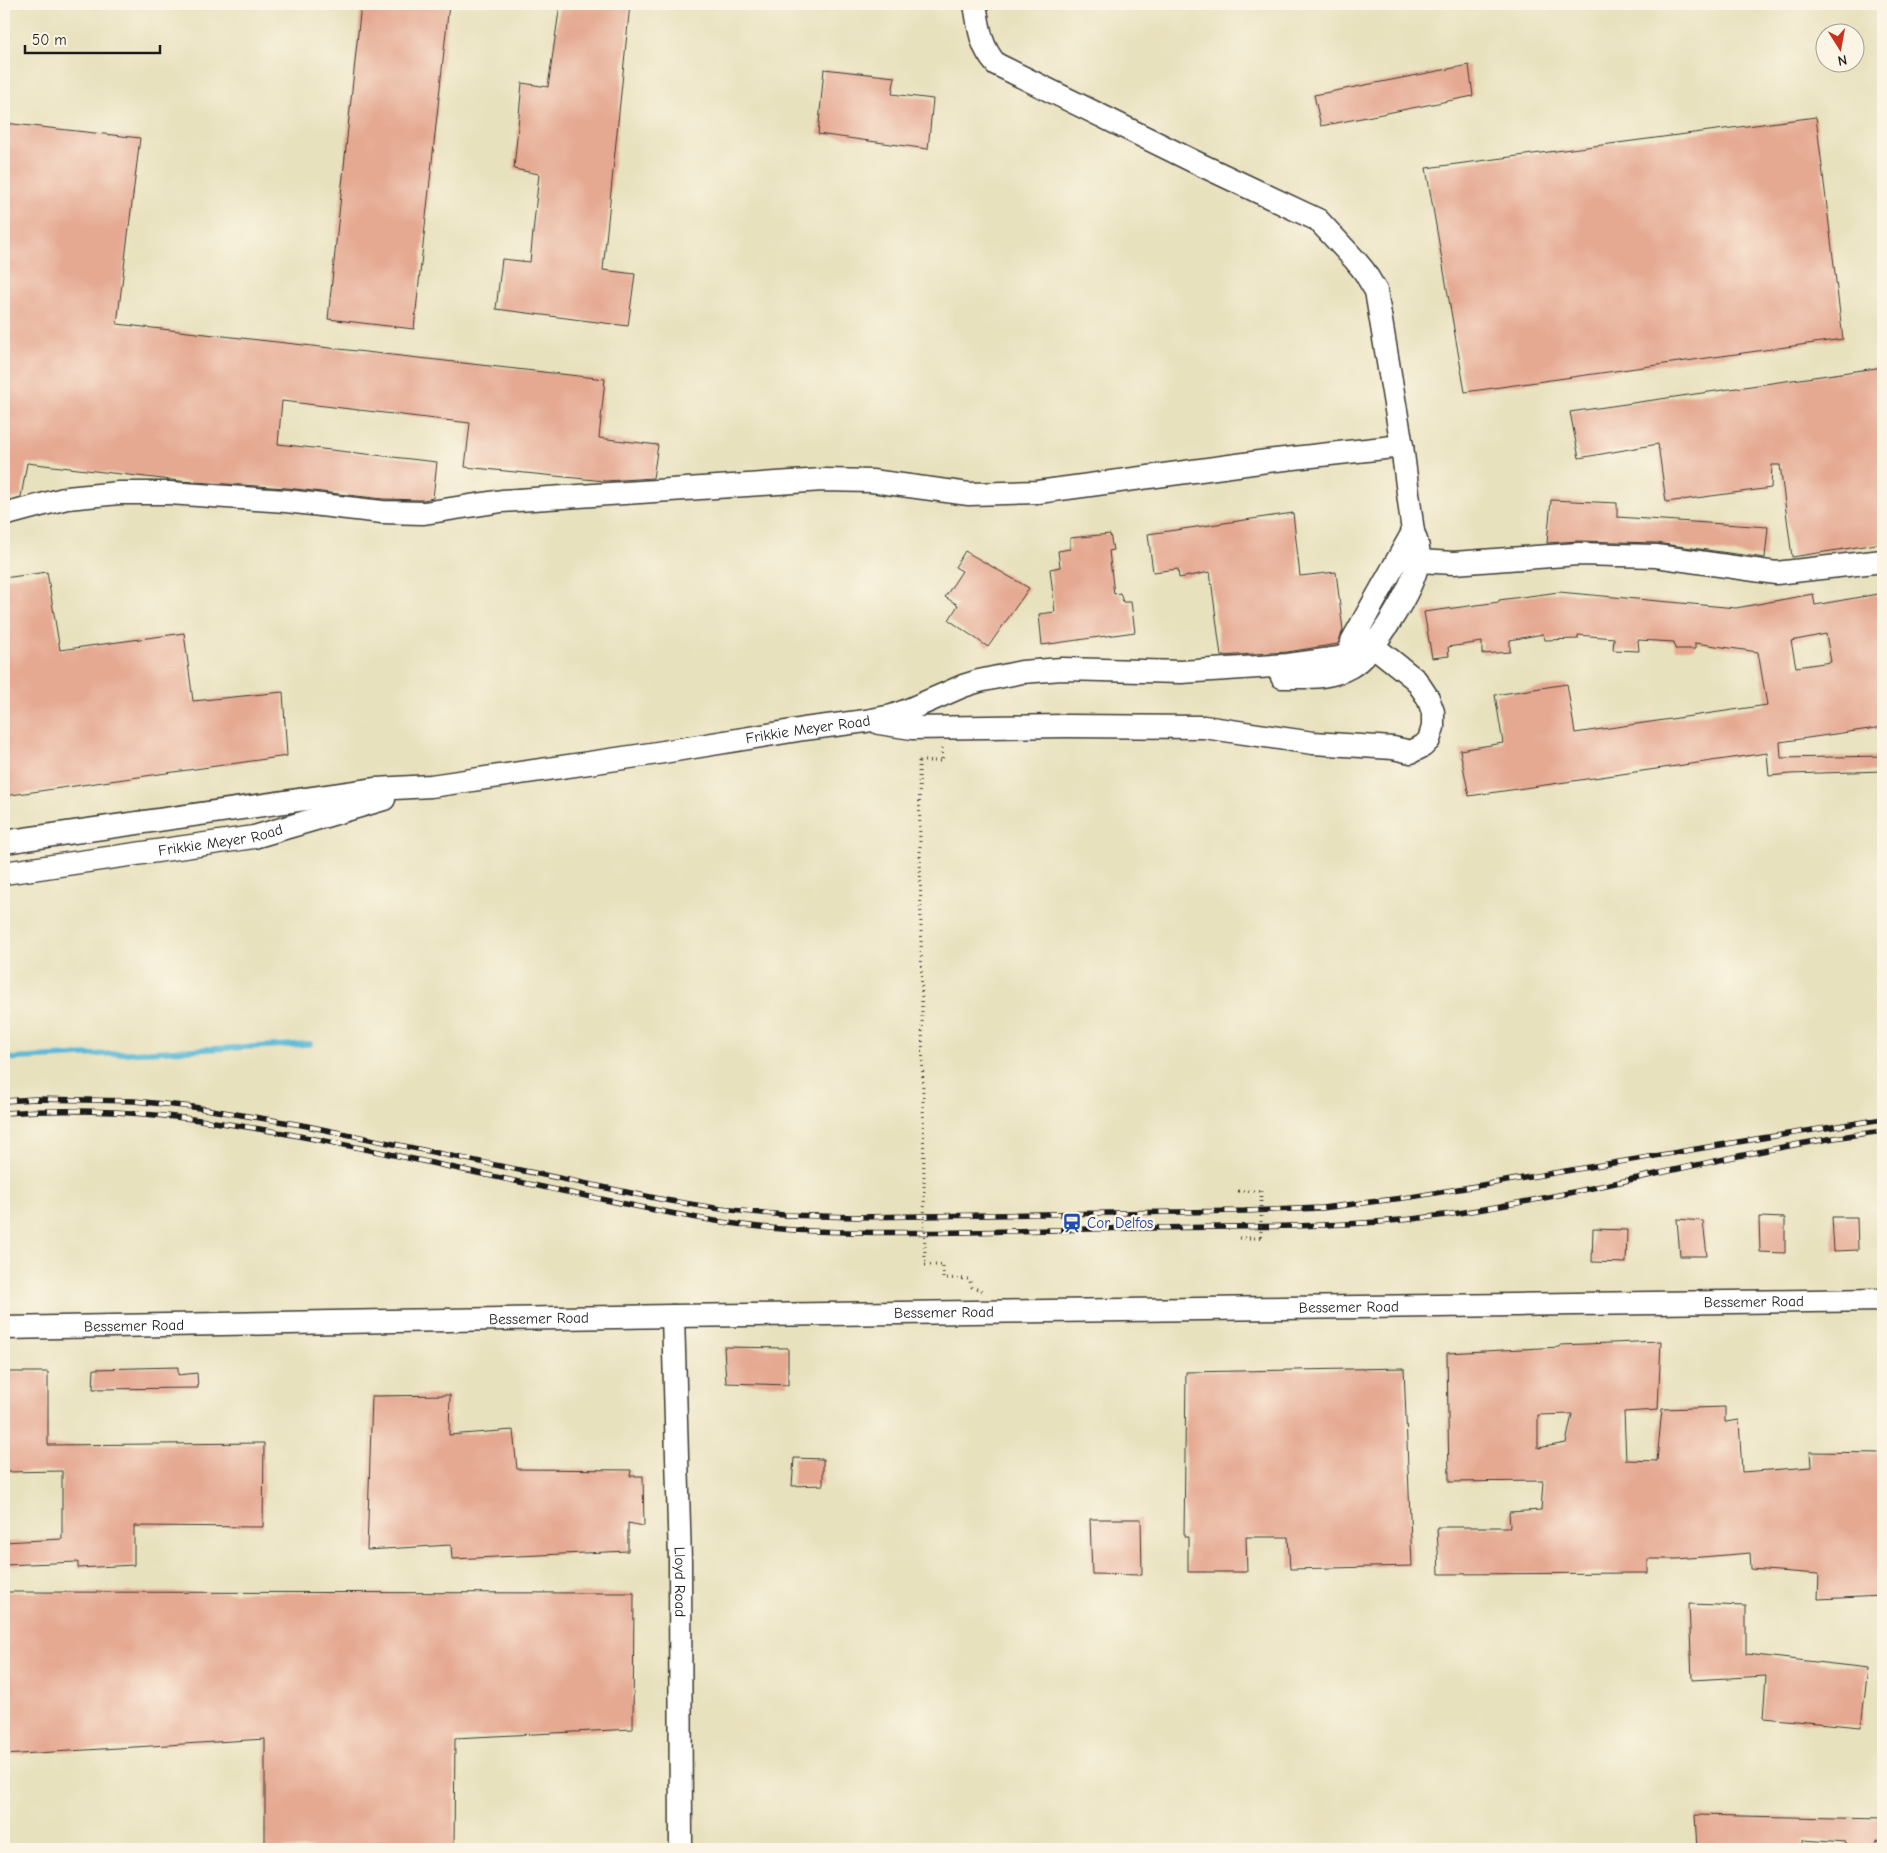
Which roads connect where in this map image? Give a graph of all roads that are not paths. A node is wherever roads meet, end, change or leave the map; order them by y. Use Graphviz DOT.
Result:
graph roads {
  1 [pos="975,4"];
  2 [pos="1402,446"];
  3 [pos="4,515"];
  4 [pos="1410,558"];
  5 [pos="1883,561"];
  6 [pos="1365,639"];
  7 [pos="866,721"];
  8 [pos="431,786"];
  9 [pos="4,842"];
  10 [pos="4,873"];
  11 [pos="1883,1300"];
  12 [pos="673,1316"];
  13 [pos="4,1328"];
  14 [pos="682,1849"];
  1 -- 2 [label="street"];
  2 -- 3 [label="street"];
  2 -- 4 [label="street, Frikkie Meyer Road"];
  4 -- 5 [label="street"];
  4 -- 6 [label="street, Frikkie Meyer Road"];
  6 -- 7 [label="street, Frikkie Meyer Road"];
  6 -- 7 [label="street"];
  7 -- 8 [label="street, Frikkie Meyer Road"];
  8 -- 9 [label="street, Frikkie Meyer Road"];
  8 -- 10 [label="street, Frikkie Meyer Road"];
  11 -- 12 [label="street, Bessemer Road"];
  12 -- 13 [label="street, Bessemer Road"];
  12 -- 14 [label="street, Lloyd Road"];
}
